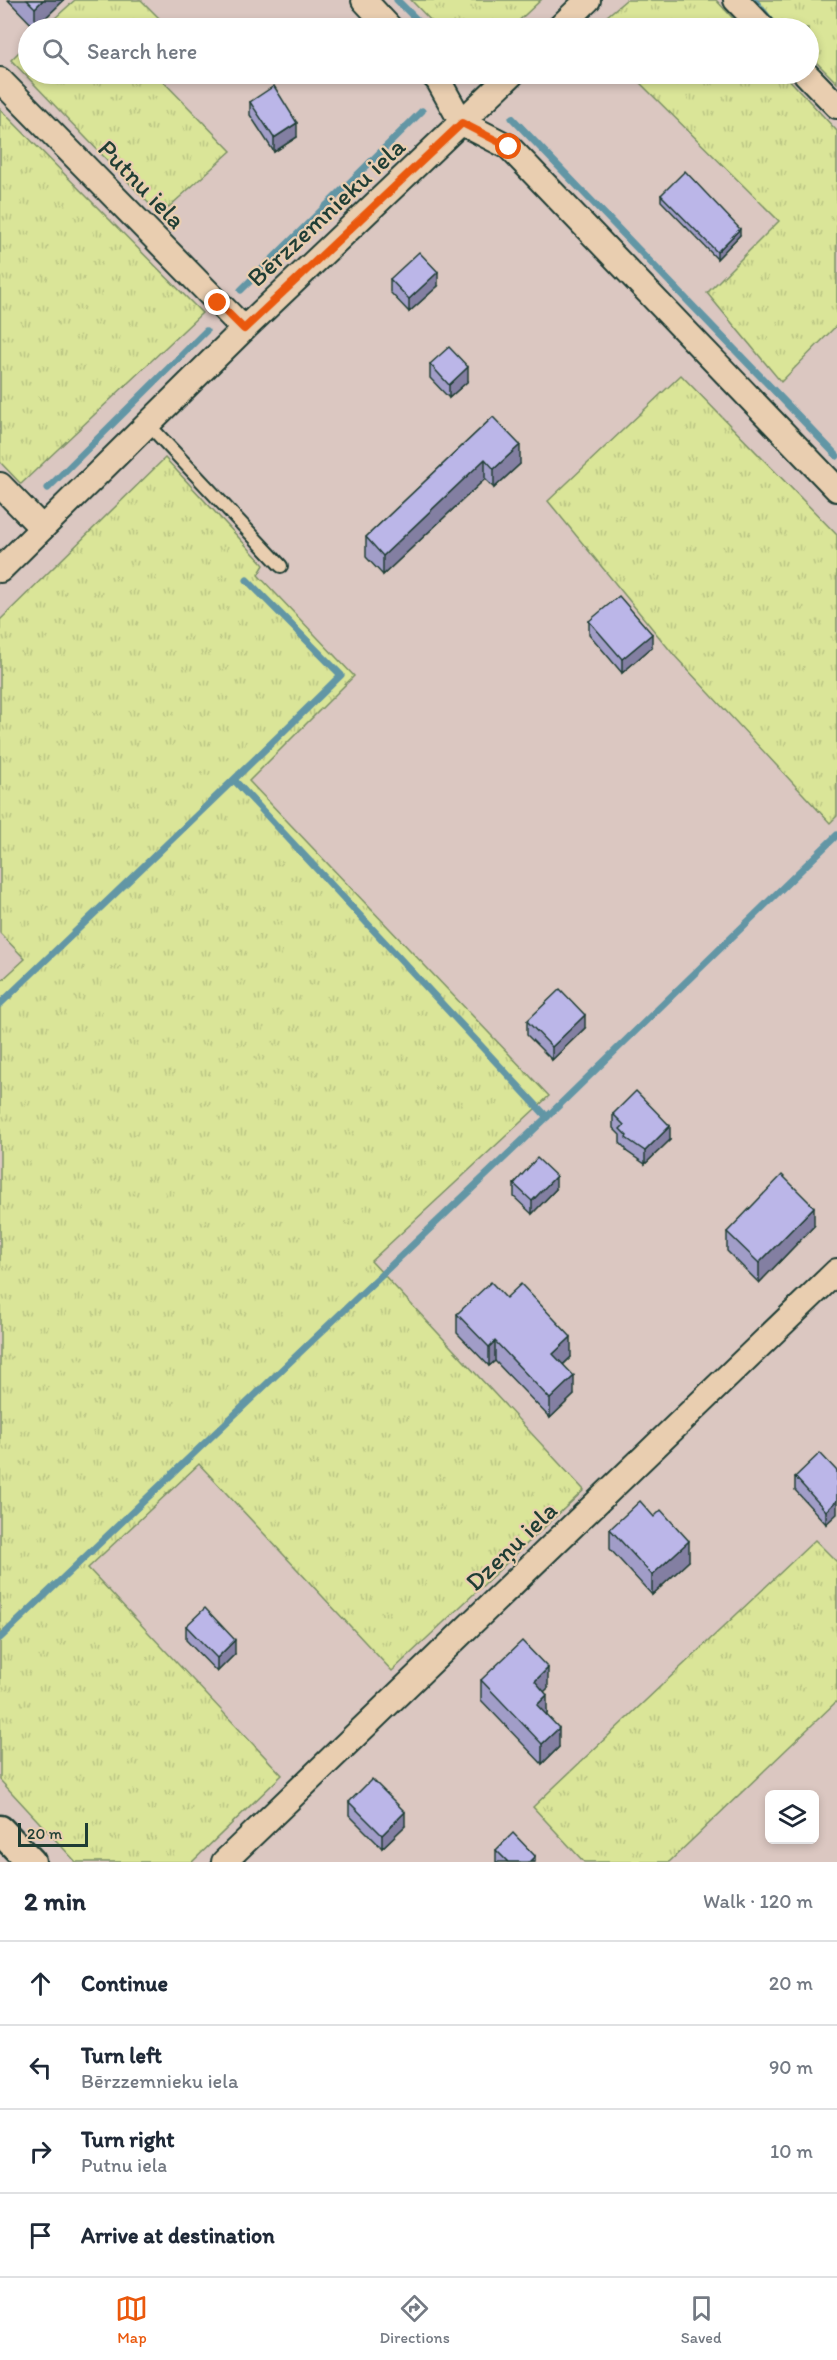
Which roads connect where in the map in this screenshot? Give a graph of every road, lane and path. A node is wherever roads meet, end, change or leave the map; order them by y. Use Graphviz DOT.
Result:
graph roads {
  1 [pos="364,0"];
  2 [pos="588,0"];
  3 [pos="736,0"];
  4 [pos="381,18"];
  5 [pos="569,18"];
  6 [pos="753,18"];
  7 [pos="0,80"];
  8 [pos="440,84"];
  9 [pos="502,84"];
  10 [pos="816,84"];
  11 [pos="837,106"];
  12 [pos="462,123"];
  13 [pos="244,329"];
  14 [pos="148,424"];
  15 [pos="0,485"];
  16 [pos="837,489"];
  17 [pos="42,528"];
  18 [pos="282,566"];
  19 [pos="0,570"];
  20 [pos="837,1271"];
  21 [pos="0,1830"];
  22 [pos="31,1862"];
  23 [pos="224,1862"];
  1 -- 4 [label="street"];
  2 -- 5 [label="street"];
  3 -- 6 [label="street"];
  7 -- 13 [label="street, Putnu iela"];
  8 -- 12 [label="street"];
  9 -- 12 [label="street, Bērzzemnieku iela"];
  10 -- 11 [label="street"];
  12 -- 13 [label="street, Bērzzemnieku iela"];
  12 -- 16 [label="street"];
  13 -- 14 [label="street, Bērzzemnieku iela"];
  14 -- 17 [label="street, Bērzzemnieku iela"];
  14 -- 18 [label="lane"];
  15 -- 17 [label="street"];
  17 -- 19 [label="street, Bērzzemnieku iela"];
  20 -- 23 [label="street, Dzeņu iela"];
  21 -- 22 [label="street"];
}
